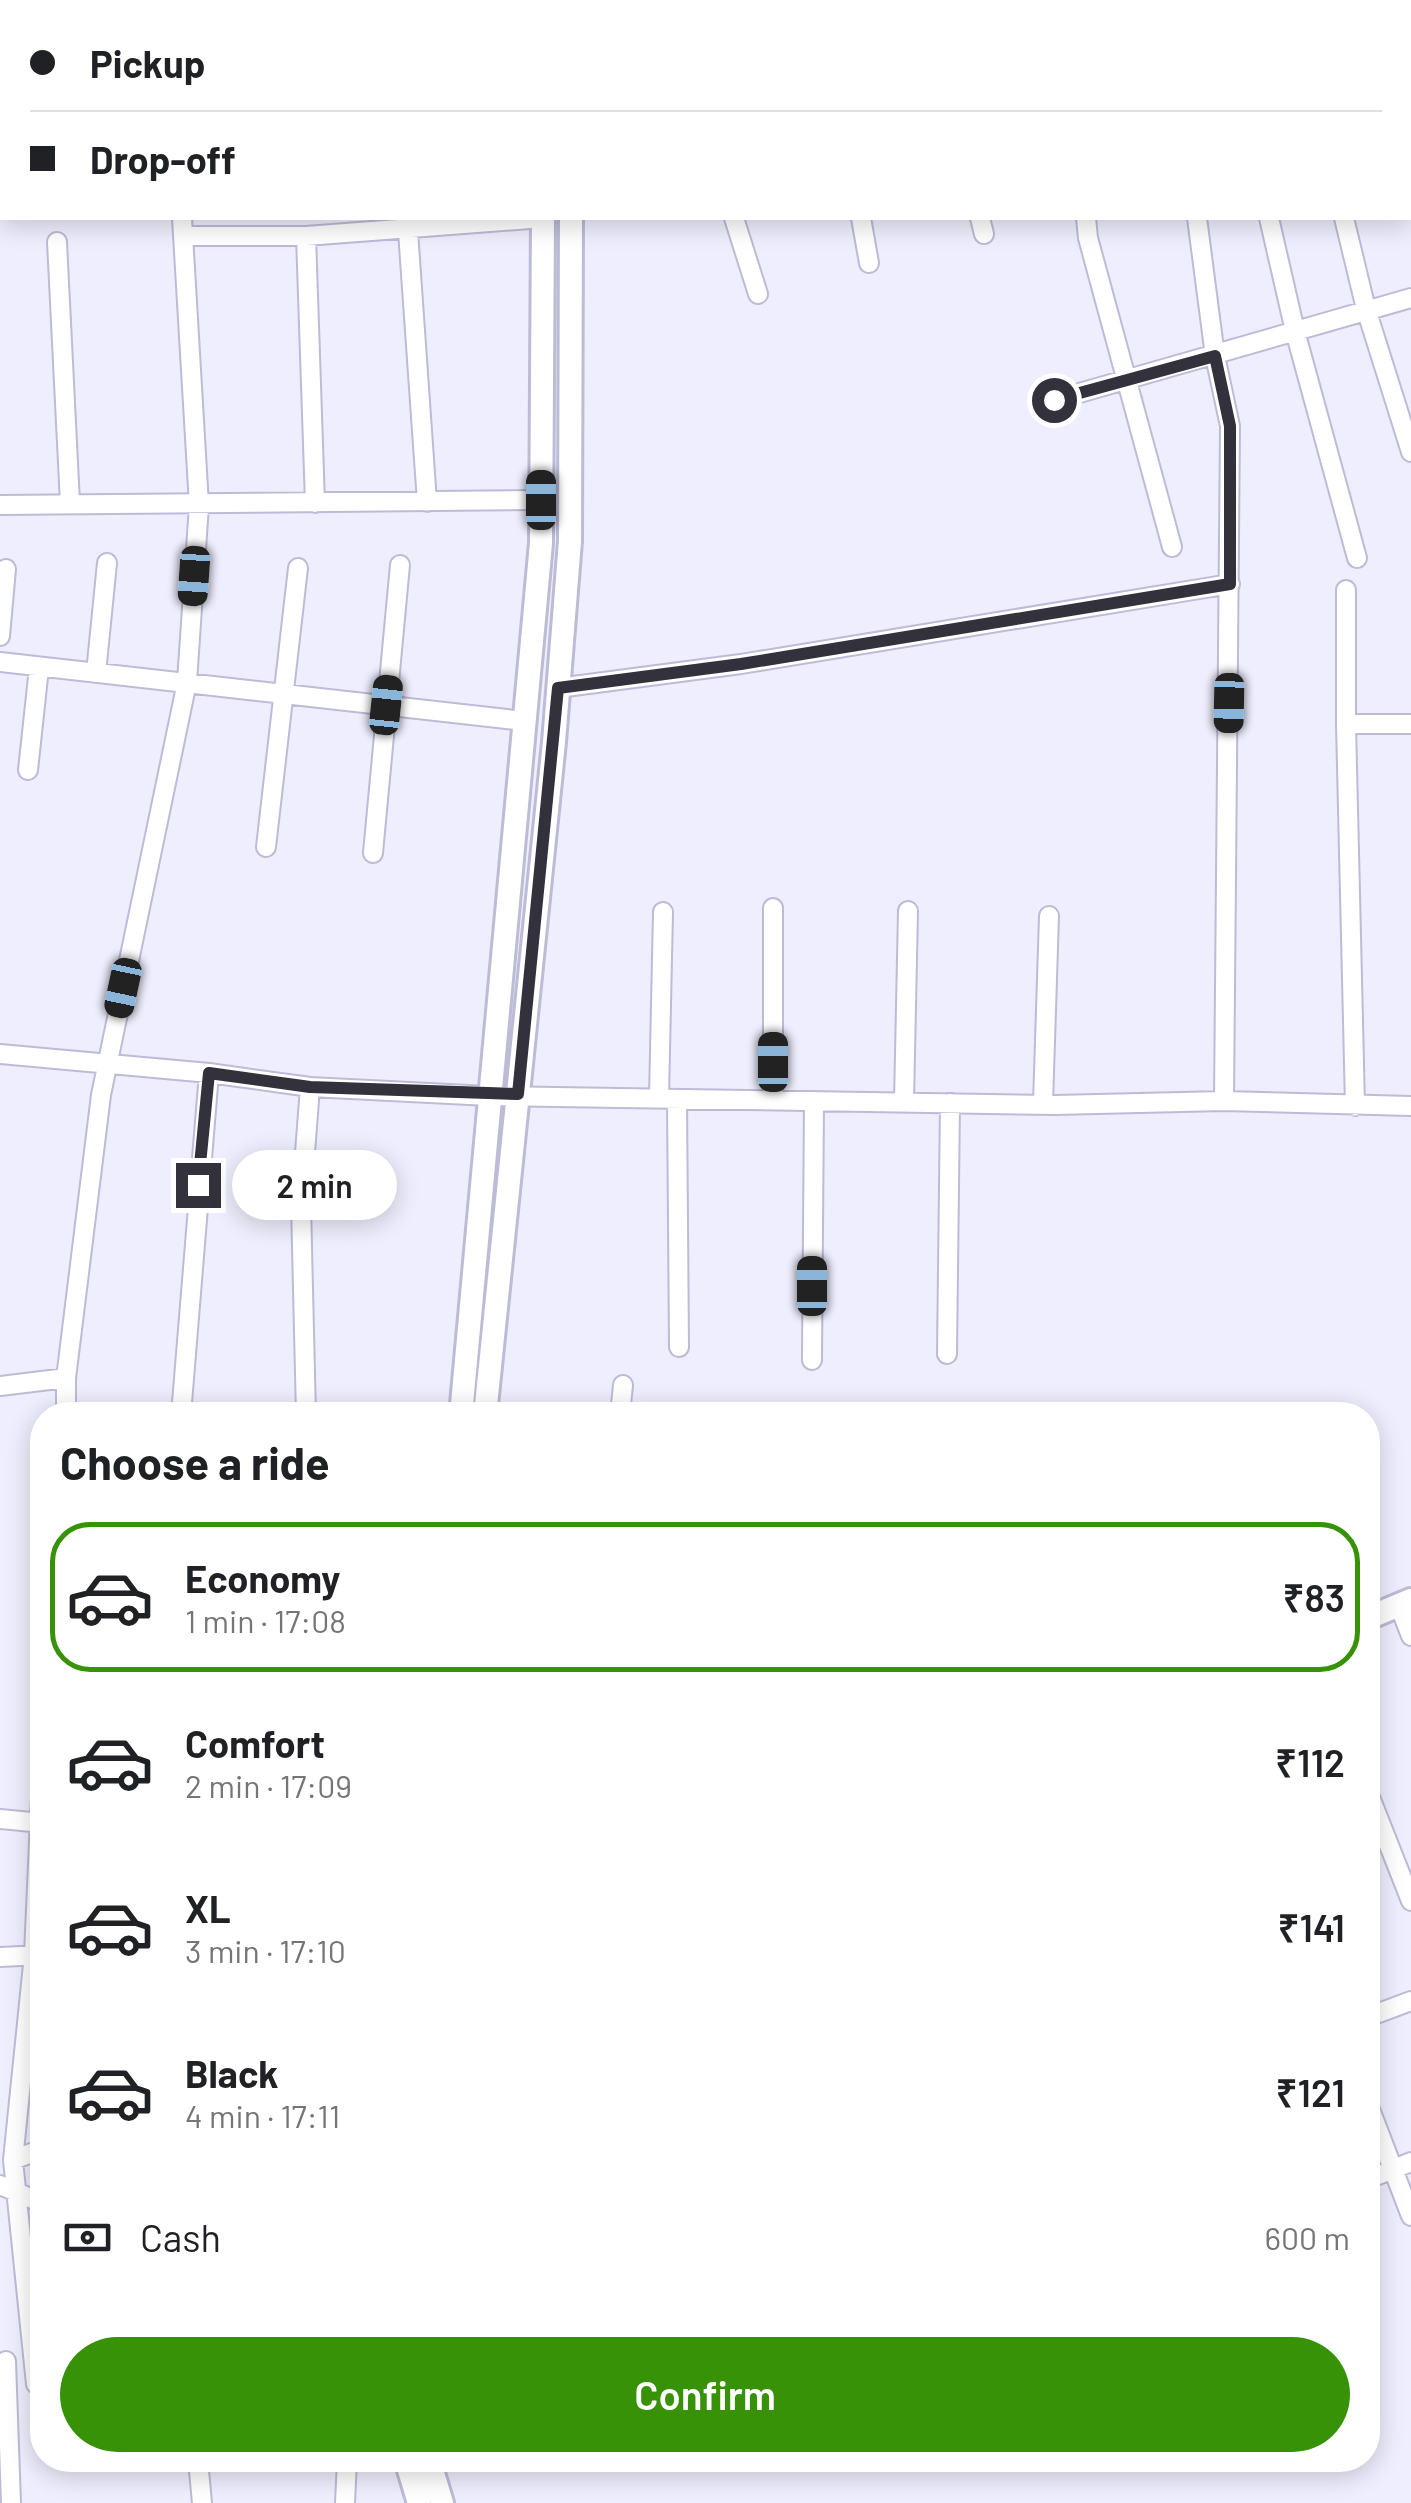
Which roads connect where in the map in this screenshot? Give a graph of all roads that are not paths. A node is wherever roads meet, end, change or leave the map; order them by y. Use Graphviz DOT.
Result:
graph roads {
  1 [pos="521,220"];
  2 [pos="542,220"];
  3 [pos="571,220"];
  4 [pos="735,220"];
  5 [pos="861,220"];
  6 [pos="1086,220"];
  7 [pos="1197,220"];
  8 [pos="1269,220"];
  9 [pos="1344,220"];
  10 [pos="182,227"];
  11 [pos="408,231"];
  12 [pos="306,236"];
  13 [pos="57,242"];
  14 [pos="869,263"];
  15 [pos="758,294"];
  16 [pos="1411,298"];
  17 [pos="1366,309"];
  18 [pos="1295,331"];
  19 [pos="1215,356"];
  20 [pos="1126,378"];
  21 [pos="1054,400"];
  22 [pos="1411,452"];
  23 [pos="541,500"];
  24 [pos="426,502"];
  25 [pos="70,503"];
  26 [pos="315,503"];
  27 [pos="0,505"];
  28 [pos="199,505"];
  29 [pos="1172,548"];
  30 [pos="1356,558"];
  31 [pos="106,563"];
  32 [pos="400,566"];
  33 [pos="298,568"];
  34 [pos="6,569"];
  35 [pos="1230,584"];
  36 [pos="1346,590"];
  37 [pos="0,636"];
  38 [pos="0,662"];
  39 [pos="39,668"];
  40 [pos="96,673"];
  41 [pos="187,682"];
  42 [pos="558,688"];
  43 [pos="284,693"];
  44 [pos="386,705"];
  45 [pos="524,721"];
  46 [pos="1346,724"];
  47 [pos="1411,724"];
  48 [pos="28,770"];
  49 [pos="266,847"];
  50 [pos="373,853"];
  51 [pos="773,908"];
  52 [pos="908,911"];
  53 [pos="662,912"];
  54 [pos="1049,916"];
  55 [pos="0,1054"];
  56 [pos="107,1065"];
  57 [pos="209,1073"];
  58 [pos="310,1087"];
  59 [pos="518,1094"];
  60 [pos="489,1096"];
  61 [pos="668,1099"];
  62 [pos="773,1100"];
  63 [pos="1224,1100"];
  64 [pos="814,1101"];
  65 [pos="904,1102"];
  66 [pos="950,1103"];
  67 [pos="1043,1104"];
  68 [pos="1355,1106"];
  69 [pos="1411,1106"];
  70 [pos="680,1347"];
  71 [pos="947,1354"];
  72 [pos="812,1360"];
  73 [pos="66,1378"];
  74 [pos="622,1385"];
  75 [pos="0,1386"];
  76 [pos="66,1402"];
  77 [pos="182,1402"];
  78 [pos="306,1402"];
  79 [pos="462,1402"];
  80 [pos="486,1402"];
  81 [pos="621,1402"];
  82 [pos="1405,1603"];
  83 [pos="1380,1613"];
  84 [pos="1411,1636"];
  85 [pos="0,1819"];
  86 [pos="30,1821"];
  87 [pos="1380,1822"];
  88 [pos="1411,1901"];
  89 [pos="30,1955"];
  90 [pos="0,1957"];
  91 [pos="1411,2001"];
  92 [pos="1380,2013"];
  93 [pos="30,2021"];
  94 [pos="1380,2135"];
  95 [pos="30,2154"];
  96 [pos="13,2160"];
  97 [pos="1411,2162"];
  98 [pos="1393,2169"];
  99 [pos="1380,2174"];
  100 [pos="8,2188"];
  101 [pos="1411,2216"];
  102 [pos="30,2313"];
  103 [pos="30,2360"];
  104 [pos="3,2362"];
  105 [pos="30,2385"];
  106 [pos="4,2386"];
  107 [pos="199,2472"];
  108 [pos="346,2472"];
  109 [pos="410,2472"];
  110 [pos="433,2472"];
  111 [pos="11,2503"];
  112 [pos="202,2503"];
  113 [pos="345,2503"];
  114 [pos="419,2503"];
  115 [pos="442,2503"];
  1 -- 11 [label="street"];
  2 -- 23 [label="street"];
  3 -- 42 [label="street"];
  4 -- 15 [label="street"];
  5 -- 14 [label="street"];
  6 -- 20 [label="street"];
  7 -- 19 [label="street"];
  8 -- 18 [label="street"];
  9 -- 17 [label="street"];
  10 -- 12 [label="street"];
  10 -- 28 [label="street"];
  11 -- 12 [label="street"];
  11 -- 24 [label="street"];
  12 -- 26 [label="street"];
  13 -- 25 [label="street"];
  16 -- 17 [label="street"];
  17 -- 18 [label="street"];
  17 -- 22 [label="street"];
  18 -- 19 [label="street"];
  18 -- 30 [label="street"];
  19 -- 20 [label="street"];
  19 -- 35 [label="street"];
  20 -- 21 [label="street"];
  20 -- 29 [label="street"];
  23 -- 24 [label="street"];
  23 -- 45 [label="street"];
  24 -- 26 [label="street"];
  25 -- 27 [label="street"];
  25 -- 28 [label="street"];
  26 -- 28 [label="street"];
  28 -- 41 [label="street"];
  31 -- 40 [label="street"];
  32 -- 44 [label="street"];
  33 -- 43 [label="street"];
  34 -- 37 [label="street"];
  35 -- 42 [label="street"];
  35 -- 63 [label="street"];
  36 -- 46 [label="street"];
  38 -- 39 [label="street"];
  39 -- 40 [label="street"];
  39 -- 48 [label="street"];
  40 -- 41 [label="street"];
  41 -- 43 [label="street"];
  41 -- 56 [label="street"];
  42 -- 59 [label="street"];
  43 -- 44 [label="street"];
  43 -- 49 [label="street"];
  44 -- 45 [label="street"];
  44 -- 50 [label="street"];
  45 -- 60 [label="street"];
  46 -- 47 [label="street"];
  46 -- 68 [label="street"];
  51 -- 62 [label="street"];
  52 -- 65 [label="street"];
  53 -- 61 [label="street"];
  54 -- 67 [label="street"];
  55 -- 56 [label="street"];
  56 -- 57 [label="street"];
  56 -- 73 [label="street"];
  57 -- 58 [label="street"];
  57 -- 77 [label="street"];
  58 -- 60 [label="street"];
  58 -- 78 [label="street"];
  59 -- 60 [label="street"];
  59 -- 61 [label="street"];
  59 -- 80 [label="street"];
  60 -- 79 [label="street"];
  61 -- 62 [label="street"];
  61 -- 70 [label="street"];
  62 -- 64 [label="street"];
  63 -- 67 [label="street"];
  63 -- 68 [label="street"];
  64 -- 65 [label="street"];
  64 -- 72 [label="street"];
  65 -- 66 [label="street"];
  66 -- 67 [label="street"];
  66 -- 71 [label="street"];
  68 -- 69 [label="street"];
  73 -- 75 [label="street"];
  73 -- 76 [label="street"];
  74 -- 81 [label="street"];
  82 -- 83 [label="street"];
  82 -- 84 [label="street"];
  85 -- 86 [label="street"];
  87 -- 88 [label="street"];
  89 -- 90 [label="street"];
  91 -- 92 [label="street"];
  93 -- 96 [label="street"];
  94 -- 98 [label="street"];
  95 -- 96 [label="street"];
  96 -- 100 [label="street"];
  97 -- 98 [label="street"];
  98 -- 99 [label="street"];
  98 -- 101 [label="street"];
  100 -- 102 [label="street"];
  103 -- 104 [label="street"];
  104 -- 106 [label="street"];
  105 -- 106 [label="street"];
  106 -- 111 [label="street"];
  107 -- 112 [label="street"];
  108 -- 113 [label="street"];
  109 -- 114 [label="street"];
  110 -- 115 [label="street"];
}
